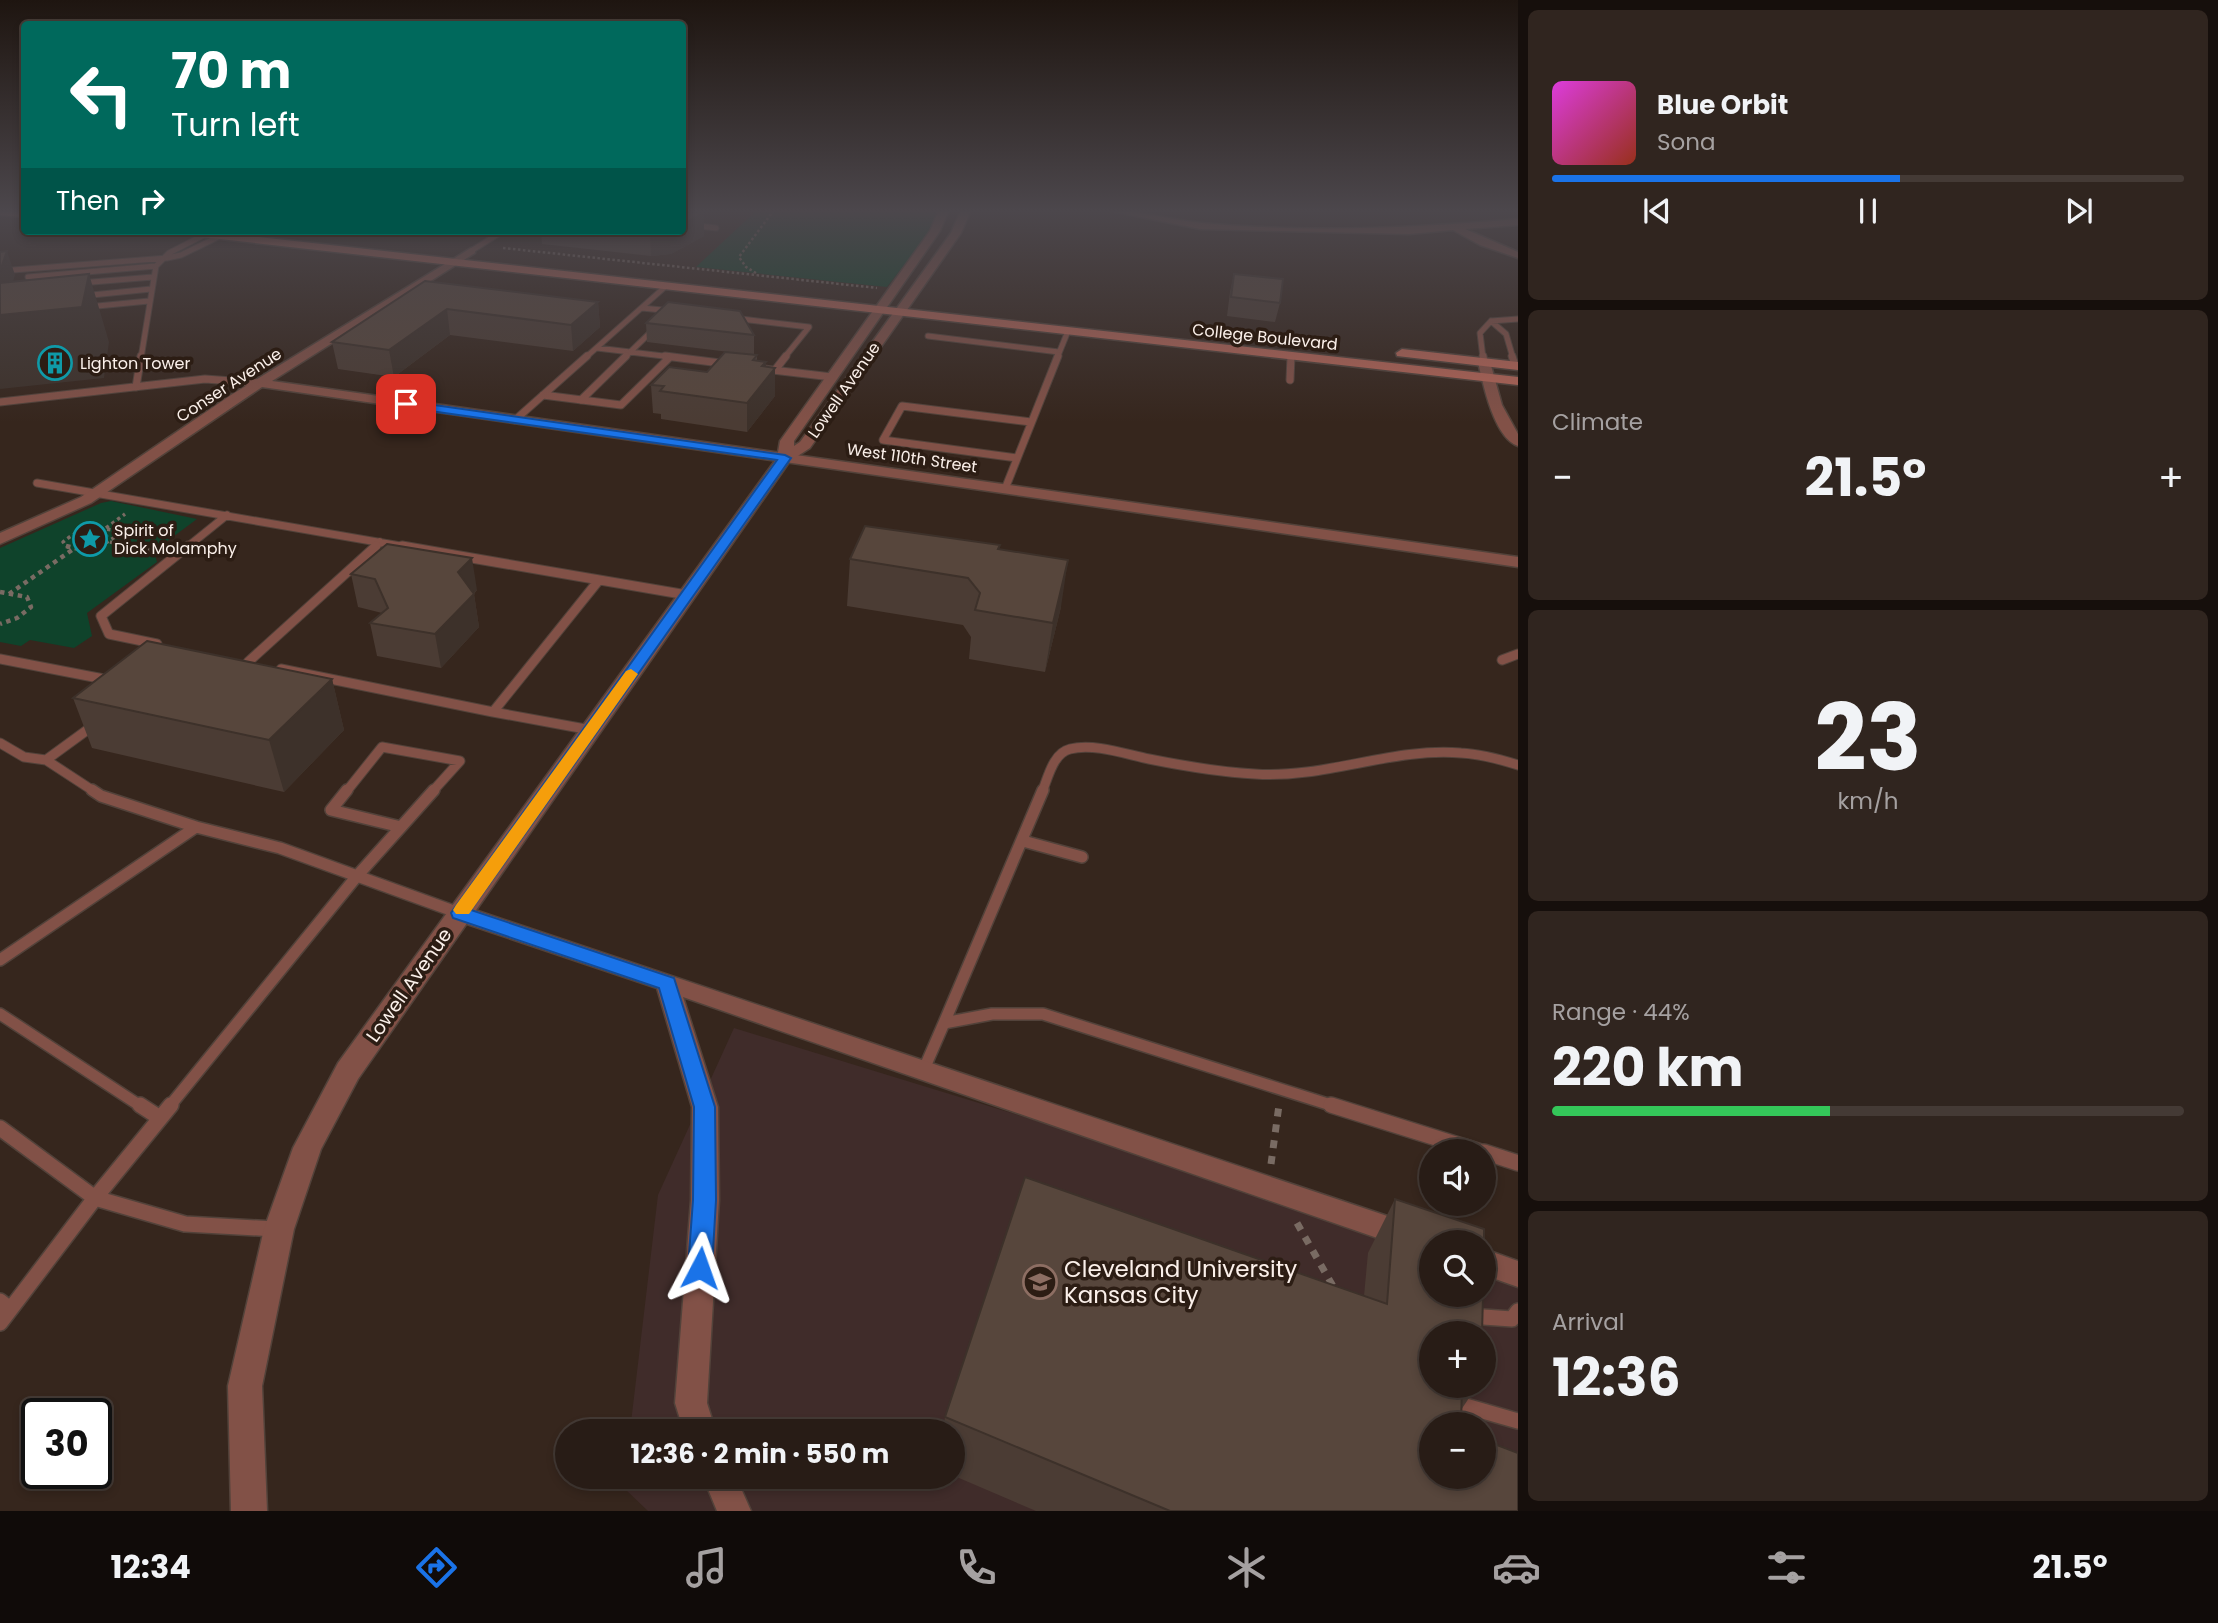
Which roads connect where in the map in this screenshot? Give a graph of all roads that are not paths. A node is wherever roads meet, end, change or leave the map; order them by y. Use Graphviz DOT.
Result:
graph roads {
  1 [pos="26,281"];
  2 [pos="114,281"];
  3 [pos="152,281"];
  4 [pos="424,281"];
  5 [pos="618,281"];
  6 [pos="743,281"];
  7 [pos="895,281"];
  8 [pos="922,281"];
  9 [pos="75,284"];
  10 [pos="666,286"];
  11 [pos="23,288"];
  12 [pos="151,289"];
  13 [pos="885,293"];
  14 [pos="71,297"];
  15 [pos="908,300"];
  16 [pos="149,301"];
  17 [pos="80,307"];
  18 [pos="642,307"];
  19 [pos="880,310"];
  20 [pos="672,311"];
  21 [pos="899,312"];
  22 [pos="686,313"];
  23 [pos="1073,317"];
  24 [pos="727,318"];
  25 [pos="1518,319"];
  26 [pos="1490,321"];
  27 [pos="1068,331"];
  28 [pos="928,336"];
  29 [pos="597,348"];
  30 [pos="632,352"];
  31 [pos="1059,352"];
  32 [pos="1388,352"];
  33 [pos="1291,356"];
  34 [pos="670,357"];
  35 [pos="1484,362"];
  36 [pos="735,365"];
  37 [pos="1517,366"];
  38 [pos="762,368"];
  39 [pos="775,370"];
  40 [pos="832,377"];
  41 [pos="1488,377"];
  42 [pos="1290,380"];
  43 [pos="1518,380"];
  44 [pos="260,383"];
  45 [pos="136,387"];
  46 [pos="543,395"];
  47 [pos="581,400"];
  48 [pos="0,402"];
  49 [pos="515,420"];
  50 [pos="1031,422"];
  51 [pos="1518,442"];
  52 [pos="785,458"];
  53 [pos="1017,458"];
  54 [pos="37,483"];
  55 [pos="1005,489"];
  56 [pos="98,493"];
  57 [pos="227,515"];
  58 [pos="0,538"];
  59 [pos="380,542"];
  60 [pos="1518,562"];
  61 [pos="599,580"];
  62 [pos="687,595"];
  63 [pos="172,647"];
  64 [pos="1518,654"];
  65 [pos="0,659"];
  66 [pos="236,660"];
  67 [pos="1502,660"];
  68 [pos="248,662"];
  69 [pos="262,665"];
  70 [pos="275,668"];
  71 [pos="119,682"];
  72 [pos="493,712"];
  73 [pos="102,719"];
  74 [pos="590,730"];
  75 [pos="0,743"];
  76 [pos="46,760"];
  77 [pos="1518,765"];
  78 [pos="196,827"];
  79 [pos="401,827"];
  80 [pos="1023,841"];
  81 [pos="1082,857"];
  82 [pos="357,876"];
  83 [pos="460,913"];
  84 [pos="0,960"];
  85 [pos="667,983"];
  86 [pos="0,1014"];
  87 [pos="944,1023"];
  88 [pos="924,1069"];
  89 [pos="160,1118"];
  90 [pos="0,1128"];
  91 [pos="1441,1139"];
  92 [pos="1496,1156"];
  93 [pos="1518,1163"];
  94 [pos="95,1198"];
  95 [pos="279,1229"];
  96 [pos="1419,1240"];
  97 [pos="5,1305"];
  98 [pos="1518,1311"];
  99 [pos="1465,1316"];
  100 [pos="0,1323"];
  101 [pos="1462,1405"];
  102 [pos="696,1419"];
  103 [pos="1518,1421"];
  104 [pos="724,1489"];
  105 [pos="249,1511"];
  106 [pos="734,1511"];
  1 -- 11 [label="lane"];
  2 -- 9 [label="lane"];
  3 -- 12 [label="lane"];
  4 -- 44 [label="street, Conser Avenue"];
  5 -- 10 [label="main road, College Boulevard"];
  6 -- 13 [label="main road"];
  7 -- 13 [label="street, Lowell Avenue"];
  8 -- 15 [label="street, Lowell Avenue"];
  10 -- 18 [label="lane"];
  10 -- 19 [label="main road, College Boulevard"];
  12 -- 14 [label="lane"];
  12 -- 16 [label="lane"];
  13 -- 15 [label="main road"];
  13 -- 19 [label="street, Lowell Avenue"];
  15 -- 21 [label="street, Lowell Avenue"];
  15 -- 23 [label="main road"];
  16 -- 17 [label="lane"];
  16 -- 45 [label="lane"];
  18 -- 20 [label="lane"];
  18 -- 29 [label="lane"];
  19 -- 21 [label="main road, College Boulevard"];
  19 -- 40 [label="street, Lowell Avenue"];
  20 -- 22 [label="lane"];
  20 -- 30 [label="lane"];
  21 -- 27 [label="main road, College Boulevard"];
  21 -- 52 [label="street, Lowell Avenue"];
  24 -- 39 [label="lane"];
  25 -- 26 [label="lane"];
  26 -- 35 [label="lane"];
  26 -- 37 [label="lane"];
  27 -- 31 [label="lane"];
  27 -- 33 [label="main road, College Boulevard"];
  28 -- 31 [label="lane"];
  29 -- 30 [label="lane"];
  29 -- 46 [label="lane"];
  30 -- 34 [label="lane"];
  30 -- 47 [label="lane"];
  31 -- 50 [label="lane"];
  32 -- 35 [label="main road"];
  33 -- 41 [label="main road, College Boulevard"];
  33 -- 42 [label="lane"];
  34 -- 36 [label="lane"];
  34 -- 47 [label="lane"];
  35 -- 37 [label="main road"];
  35 -- 41 [label="street"];
  37 -- 43 [label="street"];
  38 -- 39 [label="lane"];
  39 -- 40 [label="lane"];
  40 -- 52 [label="street, Lowell Avenue"];
  41 -- 43 [label="main road, College Boulevard"];
  41 -- 51 [label="street"];
  44 -- 45 [label="lane"];
  44 -- 49 [label="street, West 110th Street"];
  44 -- 56 [label="street, Conser Avenue"];
  45 -- 48 [label="lane"];
  46 -- 47 [label="lane"];
  46 -- 49 [label="lane"];
  49 -- 52 [label="street, West 110th Street"];
  50 -- 53 [label="lane"];
  50 -- 53 [label="lane"];
  52 -- 55 [label="street, West 110th Street"];
  52 -- 62 [label="street, Lowell Avenue"];
  53 -- 55 [label="lane"];
  54 -- 56 [label="lane"];
  55 -- 60 [label="street, West 110th Street"];
  56 -- 57 [label="lane"];
  56 -- 58 [label="street, Conser Avenue"];
  57 -- 59 [label="lane"];
  57 -- 63 [label="lane"];
  59 -- 61 [label="lane"];
  59 -- 68 [label="lane"];
  61 -- 62 [label="lane"];
  61 -- 72 [label="lane"];
  62 -- 74 [label="street, Lowell Avenue"];
  64 -- 67 [label="lane"];
  65 -- 71 [label="lane"];
  66 -- 68 [label="lane"];
  68 -- 69 [label="lane"];
  70 -- 72 [label="lane"];
  72 -- 74 [label="lane"];
  73 -- 76 [label="lane"];
  74 -- 83 [label="street, Lowell Avenue"];
  75 -- 76 [label="lane"];
  76 -- 78 [label="lane"];
  77 -- 80 [label="lane"];
  78 -- 82 [label="lane"];
  78 -- 84 [label="lane"];
  79 -- 79 [label="lane"];
  79 -- 82 [label="lane"];
  80 -- 81 [label="lane"];
  80 -- 87 [label="lane"];
  82 -- 83 [label="lane"];
  82 -- 89 [label="lane"];
  83 -- 85 [label="street"];
  83 -- 95 [label="street, Lowell Avenue"];
  85 -- 88 [label="street"];
  85 -- 102 [label="street"];
  86 -- 89 [label="lane"];
  87 -- 88 [label="lane"];
  87 -- 91 [label="lane"];
  88 -- 96 [label="street"];
  89 -- 94 [label="lane"];
  90 -- 94 [label="lane"];
  92 -- 93 [label="lane"];
  94 -- 95 [label="lane"];
  94 -- 97 [label="lane"];
  95 -- 105 [label="street, Lowell Avenue"];
  97 -- 100 [label="lane"];
  98 -- 99 [label="lane"];
  101 -- 103 [label="lane"];
  104 -- 106 [label="street"];
}
